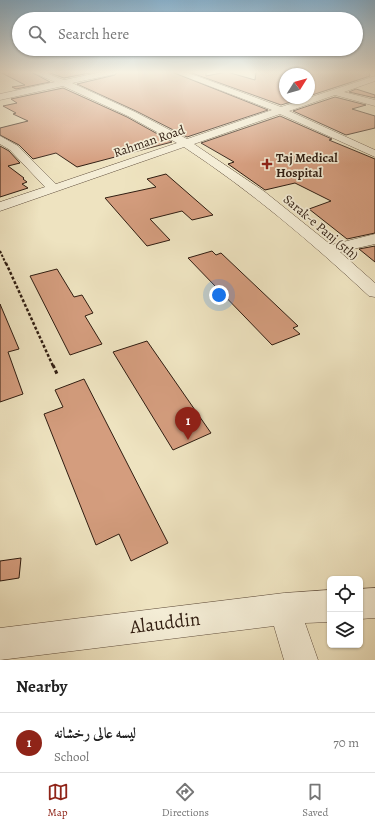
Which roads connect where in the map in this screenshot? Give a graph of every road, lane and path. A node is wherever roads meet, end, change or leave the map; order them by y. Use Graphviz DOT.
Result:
graph roads {
  1 [pos="109,103"];
  2 [pos="260,103"];
  3 [pos="304,103"];
  4 [pos="280,111"];
  5 [pos="0,139"];
  6 [pos="186,143"];
  7 [pos="375,154"];
  8 [pos="54,189"];
  9 [pos="0,207"];
  10 [pos="375,239"];
  11 [pos="328,250"];
  12 [pos="0,251"];
  13 [pos="375,292"];
  14 [pos="56,374"];
  15 [pos="375,603"];
  16 [pos="363,604"];
  17 [pos="327,606"];
  18 [pos="284,609"];
  19 [pos="0,644"];
  20 [pos="301,660"];
  1 -- 6 [label="street, Sarak-e Panj (5th)"];
  2 -- 4 [label="street"];
  3 -- 4 [label="street, Rahman Road"];
  4 -- 6 [label="street, Rahman Road"];
  4 -- 7 [label="street"];
  5 -- 8 [label="street"];
  6 -- 8 [label="street, Rahman Road"];
  6 -- 11 [label="street, Sarak-e Panj (5th)"];
  8 -- 9 [label="street, Rahman Road"];
  10 -- 11 [label="street"];
  11 -- 13 [label="street, Sarak-e Panj (5th)"];
  12 -- 14 [label="path"];
  15 -- 16 [label="street"];
  17 -- 18 [label="street, Alauddin"];
  18 -- 19 [label="street, Alauddin"];
  18 -- 20 [label="street"];
}
